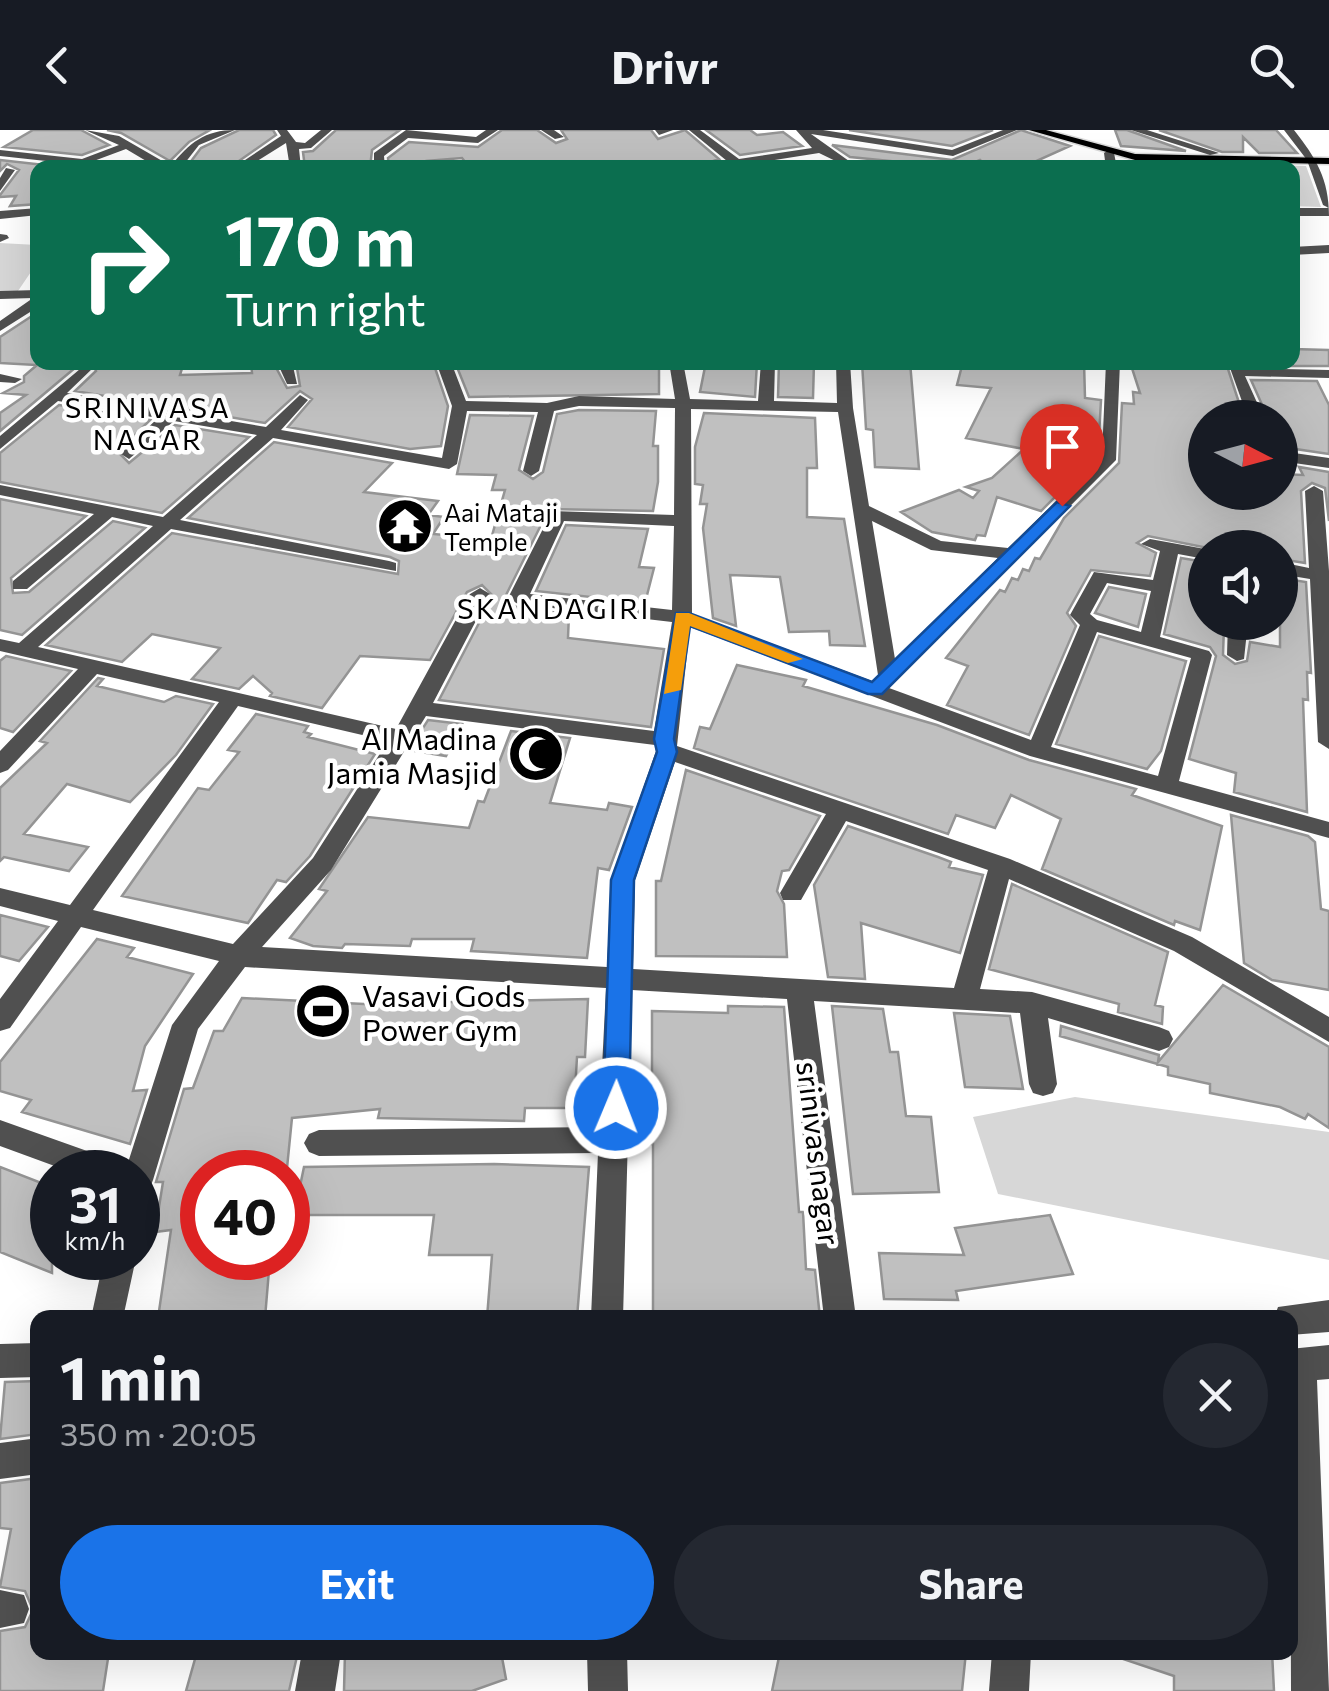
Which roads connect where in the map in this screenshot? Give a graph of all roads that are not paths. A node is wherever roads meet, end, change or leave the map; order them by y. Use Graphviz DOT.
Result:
graph roads {
  1 [pos="90,130"];
  2 [pos="230,130"];
  3 [pos="328,130"];
  4 [pos="493,130"];
  5 [pos="546,130"];
  6 [pos="694,130"];
  7 [pos="802,130"];
  8 [pos="1012,130"];
  9 [pos="1034,130"];
  10 [pos="1136,130"];
  11 [pos="1186,130"];
  12 [pos="1289,130"];
  13 [pos="410,133"];
  14 [pos="288,137"];
  15 [pos="559,137"];
  16 [pos="128,139"];
  17 [pos="818,150"];
  18 [pos="0,153"];
  19 [pos="1109,153"];
  20 [pos="1218,156"];
  21 [pos="64,160"];
  22 [pos="86,160"];
  23 [pos="159,160"];
  24 [pos="179,160"];
  25 [pos="251,160"];
  26 [pos="379,160"];
  27 [pos="734,160"];
  28 [pos="750,160"];
  29 [pos="833,160"];
  30 [pos="1110,160"];
  31 [pos="1312,160"];
  32 [pos="1329,161"];
  33 [pos="10,170"];
  34 [pos="0,188"];
  35 [pos="1329,208"];
  36 [pos="1300,211"];
  37 [pos="30,213"];
  38 [pos="0,215"];
  39 [pos="1329,248"];
  40 [pos="1300,250"];
  41 [pos="0,296"];
  42 [pos="30,298"];
  43 [pos="30,304"];
  44 [pos="0,327"];
  45 [pos="84,370"];
  46 [pos="287,370"];
  47 [pos="446,370"];
  48 [pos="677,370"];
  49 [pos="768,370"];
  50 [pos="843,370"];
  51 [pos="1113,370"];
  52 [pos="1329,374"];
  53 [pos="292,381"];
  54 [pos="58,396"];
  55 [pos="300,400"];
  56 [pos="1248,400"];
  57 [pos="683,402"];
  58 [pos="766,405"];
  59 [pos="460,406"];
  60 [pos="547,408"];
  61 [pos="845,408"];
  62 [pos="171,415"];
  63 [pos="270,433"];
  64 [pos="0,444"];
  65 [pos="129,454"];
  66 [pos="1298,459"];
  67 [pos="1329,463"];
  68 [pos="531,471"];
  69 [pos="0,490"];
  70 [pos="1314,491"];
  71 [pos="110,509"];
  72 [pos="863,510"];
  73 [pos="681,520"];
  74 [pos="167,521"];
  75 [pos="1188,551"];
  76 [pos="1014,554"];
  77 [pos="389,566"];
  78 [pos="1298,572"];
  79 [pos="1326,577"];
  80 [pos="20,585"];
  81 [pos="1164,588"];
  82 [pos="480,594"];
  83 [pos="682,617"];
  84 [pos="1090,624"];
  85 [pos="1149,640"];
  86 [pos="1237,640"];
  87 [pos="0,645"];
  88 [pos="22,650"];
  89 [pos="1237,655"];
  90 [pos="90,669"];
  91 [pos="881,682"];
  92 [pos="233,698"];
  93 [pos="420,708"];
  94 [pos="401,738"];
  95 [pos="1329,742"];
  96 [pos="666,745"];
  97 [pos="1038,751"];
  98 [pos="0,764"];
  99 [pos="1166,786"];
  100 [pos="838,812"];
  101 [pos="1329,830"];
  102 [pos="1000,865"];
  103 [pos="792,894"];
  104 [pos="0,897"];
  105 [pos="76,916"];
  106 [pos="238,956"];
  107 [pos="619,977"];
  108 [pos="799,989"];
  109 [pos="965,998"];
  110 [pos="1032,1003"];
  111 [pos="0,1020"];
  112 [pos="1329,1031"];
  113 [pos="1159,1039"];
  114 [pos="1043,1084"];
  115 [pos="0,1133"];
  116 [pos="616,1140"];
  117 [pos="318,1142"];
  118 [pos="47,1150"];
  119 [pos="147,1150"];
  120 [pos="115,1280"];
  121 [pos="109,1310"];
  122 [pos="607,1310"];
  123 [pos="839,1310"];
  124 [pos="1329,1316"];
  125 [pos="1298,1318"];
  126 [pos="30,1360"];
  127 [pos="0,1361"];
  128 [pos="1306,1364"];
  129 [pos="30,1457"];
  130 [pos="0,1460"];
  131 [pos="321,1660"];
  132 [pos="608,1660"];
  133 [pos="1011,1660"];
  134 [pos="316,1691"];
  135 [pos="608,1691"];
  136 [pos="1009,1691"];
  137 [pos="1312,1691"];
  1 -- 16 [label="street"];
  2 -- 24 [label="street"];
  3 -- 14 [label="street"];
  4 -- 13 [label="street"];
  5 -- 15 [label="street"];
  6 -- 27 [label="street"];
  7 -- 8 [label="street"];
  7 -- 17 [label="street"];
  9 -- 19 [label="main road"];
  10 -- 20 [label="street"];
  11 -- 20 [label="street"];
  12 -- 31 [label="street"];
  13 -- 26 [label="street"];
  14 -- 25 [label="street"];
  16 -- 22 [label="street"];
  16 -- 23 [label="street"];
  17 -- 28 [label="street"];
  17 -- 29 [label="street"];
  18 -- 21 [label="street"];
  19 -- 20 [label="main road"];
  19 -- 30 [label="street"];
  20 -- 31 [label="main road"];
  31 -- 32 [label="main road"];
  31 -- 35 [label="street"];
  33 -- 34 [label="street"];
  35 -- 36 [label="street"];
  37 -- 38 [label="street"];
  39 -- 40 [label="street"];
  41 -- 42 [label="street"];
  43 -- 44 [label="street"];
  45 -- 54 [label="street"];
  46 -- 53 [label="street"];
  47 -- 59 [label="street"];
  48 -- 57 [label="street"];
  49 -- 58 [label="street"];
  50 -- 61 [label="street"];
  51 -- 76 [label="street"];
  52 -- 56 [label="street"];
  54 -- 62 [label="street"];
  54 -- 64 [label="street"];
  55 -- 63 [label="street"];
  57 -- 58 [label="street"];
  57 -- 60 [label="street"];
  57 -- 73 [label="street"];
  58 -- 61 [label="street"];
  59 -- 60 [label="street"];
  59 -- 63 [label="street"];
  60 -- 68 [label="street"];
  61 -- 72 [label="street"];
  62 -- 63 [label="street"];
  62 -- 65 [label="street"];
  63 -- 74 [label="street"];
  66 -- 67 [label="street"];
  69 -- 71 [label="street"];
  70 -- 79 [label="street"];
  71 -- 74 [label="street"];
  71 -- 80 [label="street"];
  72 -- 76 [label="street"];
  72 -- 91 [label="street"];
  73 -- 83 [label="street"];
  73 -- 83 [label="street"];
  74 -- 77 [label="street"];
  74 -- 88 [label="street"];
  75 -- 81 [label="street"];
  76 -- 91 [label="street"];
  78 -- 79 [label="street"];
  79 -- 95 [label="street"];
  81 -- 84 [label="street"];
  81 -- 85 [label="street"];
  82 -- 93 [label="street"];
  83 -- 91 [label="street"];
  83 -- 96 [label="street"];
  84 -- 85 [label="street"];
  84 -- 97 [label="street"];
  85 -- 99 [label="street"];
  86 -- 89 [label="street"];
  87 -- 88 [label="street"];
  88 -- 90 [label="street"];
  90 -- 92 [label="street"];
  90 -- 98 [label="street"];
  91 -- 97 [label="street"];
  92 -- 94 [label="street"];
  92 -- 105 [label="street"];
  93 -- 94 [label="street"];
  93 -- 96 [label="street"];
  94 -- 106 [label="street"];
  96 -- 100 [label="street"];
  96 -- 107 [label="street"];
  97 -- 99 [label="street"];
  99 -- 101 [label="street"];
  100 -- 102 [label="street"];
  100 -- 103 [label="street"];
  102 -- 109 [label="street"];
  102 -- 112 [label="street"];
  104 -- 105 [label="street"];
  105 -- 106 [label="street"];
  105 -- 111 [label="street"];
  106 -- 107 [label="street"];
  106 -- 119 [label="street"];
  107 -- 108 [label="street"];
  107 -- 116 [label="street"];
  108 -- 109 [label="street"];
  108 -- 123 [label="street, srinivas nagar"];
  109 -- 110 [label="street"];
  110 -- 113 [label="street"];
  110 -- 114 [label="street"];
  115 -- 118 [label="street"];
  116 -- 117 [label="street"];
  116 -- 122 [label="street"];
  120 -- 121 [label="street"];
  124 -- 125 [label="street"];
  126 -- 127 [label="street"];
  128 -- 137 [label="street"];
  129 -- 130 [label="street"];
  131 -- 134 [label="street"];
  132 -- 135 [label="street"];
  133 -- 136 [label="street"];
}
